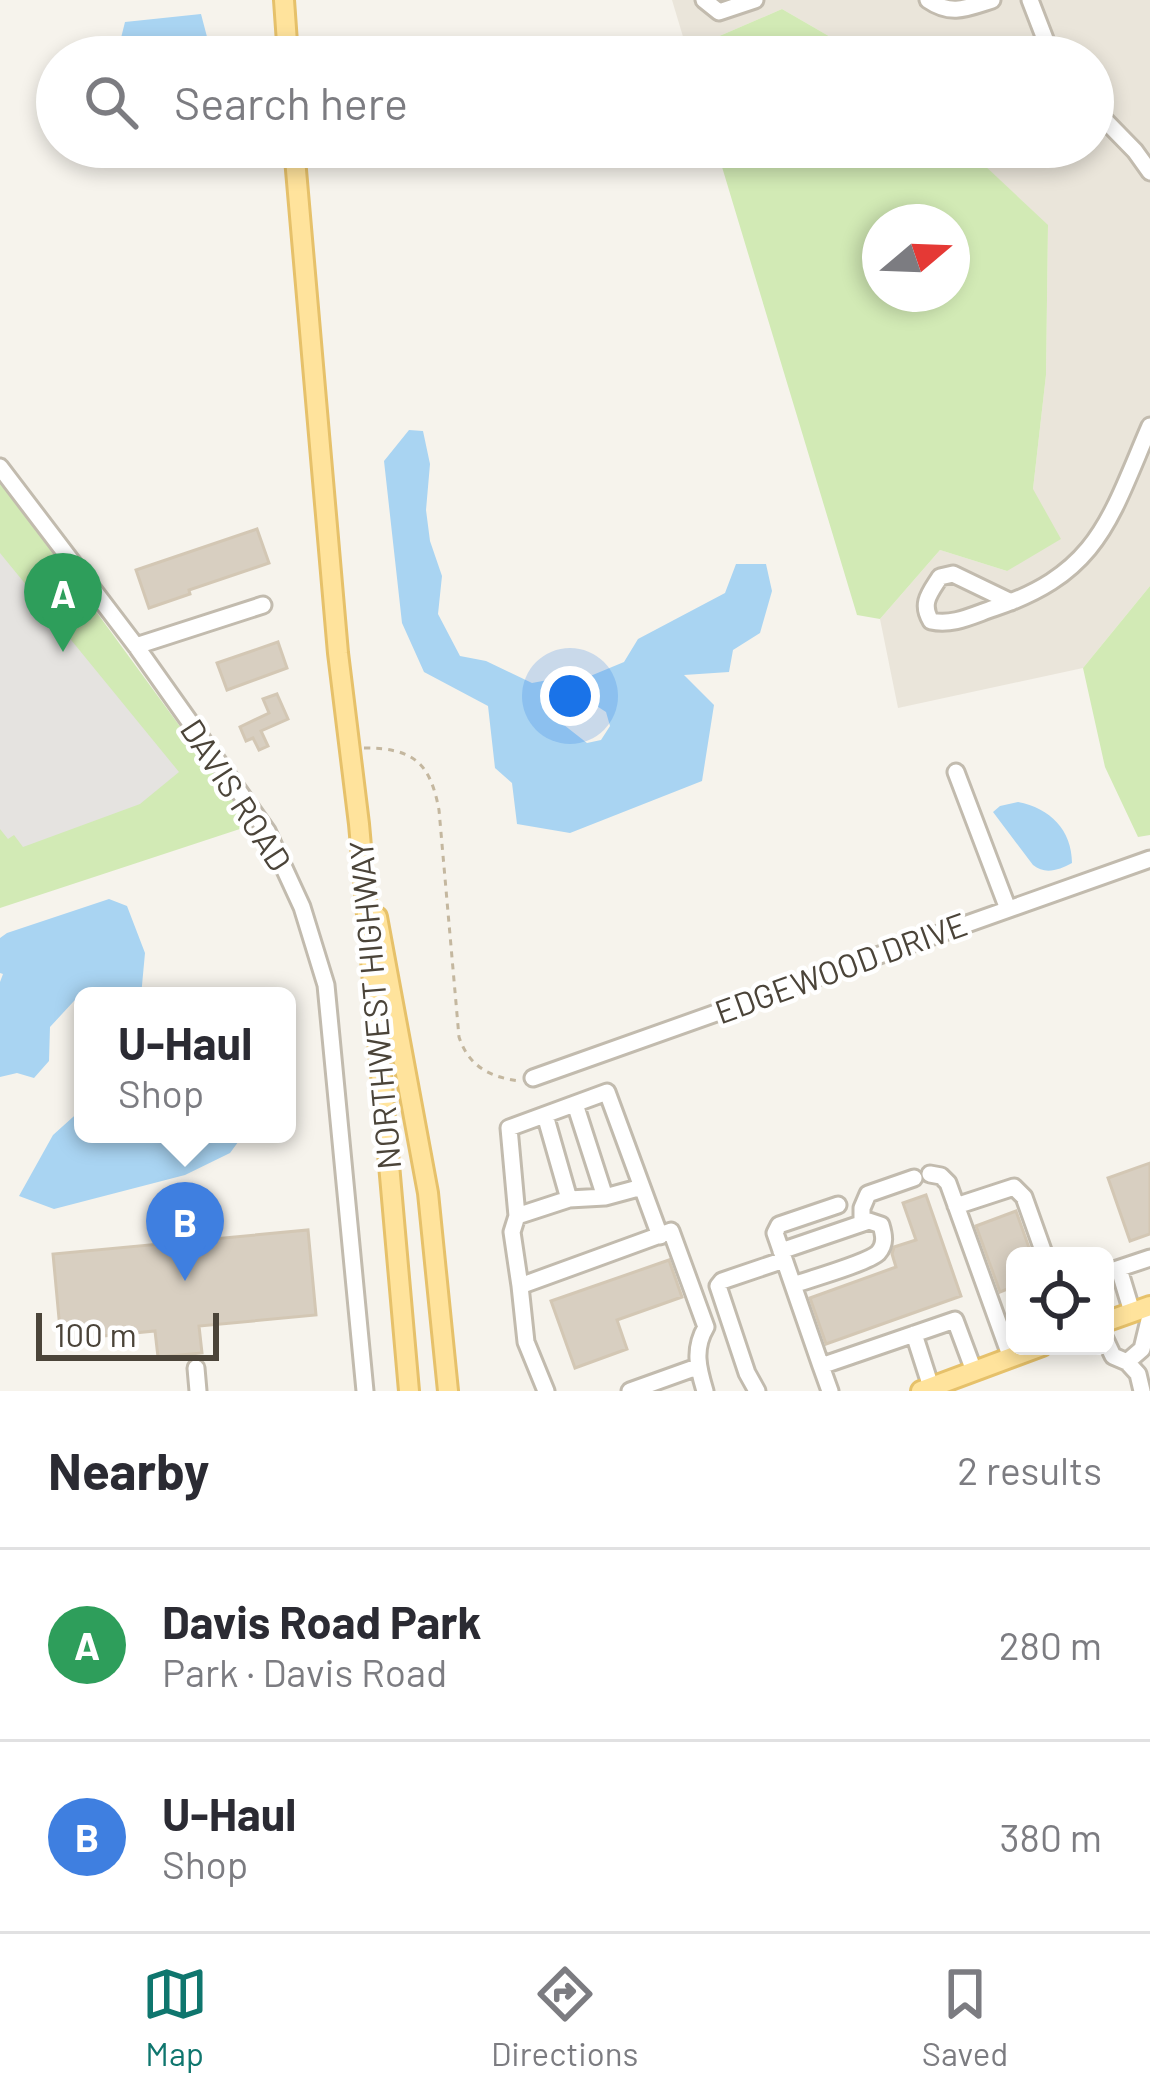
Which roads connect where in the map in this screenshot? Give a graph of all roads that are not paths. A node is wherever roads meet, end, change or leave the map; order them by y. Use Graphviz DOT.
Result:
graph roads {
  1 [pos="284,0"];
  2 [pos="704,0"];
  3 [pos="755,0"];
  4 [pos="928,0"];
  5 [pos="992,0"];
  6 [pos="1030,0"];
  7 [pos="287,36"];
  8 [pos="1044,36"];
  9 [pos="1114,130"];
  10 [pos="1149,167"];
  11 [pos="296,168"];
  12 [pos="1150,426"];
  13 [pos="0,466"];
  14 [pos="1011,602"];
  15 [pos="263,605"];
  16 [pos="136,646"];
  17 [pos="956,772"];
  18 [pos="359,824"];
  19 [pos="1150,859"];
  20 [pos="1008,909"];
  21 [pos="533,1078"];
  22 [pos="575,1104"];
  23 [pos="545,1115"];
  24 [pos="642,1186"];
  25 [pos="605,1197"];
  26 [pos="569,1199"];
  27 [pos="838,1205"];
  28 [pos="956,1206"];
  29 [pos="517,1216"];
  30 [pos="862,1223"];
  31 [pos="660,1236"];
  32 [pos="1042,1247"];
  33 [pos="783,1255"];
  34 [pos="1150,1258"];
  35 [pos="1114,1270"];
  36 [pos="1114,1274"];
  37 [pos="793,1285"];
  38 [pos="520,1286"];
  39 [pos="1006,1307"];
  40 [pos="994,1311"];
  41 [pos="1144,1311"];
  42 [pos="1114,1319"];
  43 [pos="914,1334"];
  44 [pos="1019,1355"];
  45 [pos="1114,1355"];
  46 [pos="1011,1358"];
  47 [pos="1127,1362"];
  48 [pos="821,1366"];
  49 [pos="698,1367"];
  50 [pos="196,1369"];
  51 [pos="974,1371"];
  52 [pos="926,1389"];
  53 [pos="198,1391"];
  54 [pos="365,1391"];
  55 [pos="409,1391"];
  56 [pos="448,1391"];
  57 [pos="546,1391"];
  58 [pos="630,1391"];
  59 [pos="705,1391"];
  60 [pos="757,1391"];
  61 [pos="830,1391"];
  62 [pos="1142,1391"];
  1 -- 7 [label="main road"];
  2 -- 3 [label="street"];
  4 -- 5 [label="street"];
  6 -- 8 [label="street"];
  9 -- 10 [label="street"];
  11 -- 18 [label="main road"];
  12 -- 14 [label="street"];
  13 -- 16 [label="street, DAVIS ROAD"];
  14 -- 14 [label="street"];
  15 -- 16 [label="street"];
  16 -- 54 [label="street, DAVIS ROAD"];
  17 -- 20 [label="street"];
  18 -- 55 [label="main road, NORTHWEST HIGHWAY"];
  18 -- 56 [label="main road, NORTHWEST HIGHWAY"];
  19 -- 20 [label="street, EDGEWOOD DRIVE"];
  20 -- 21 [label="street, EDGEWOOD DRIVE"];
  22 -- 23 [label="street"];
  22 -- 24 [label="street"];
  22 -- 25 [label="street"];
  23 -- 26 [label="street"];
  23 -- 29 [label="street"];
  24 -- 25 [label="street"];
  24 -- 31 [label="street"];
  25 -- 26 [label="street"];
  26 -- 29 [label="street"];
  27 -- 33 [label="street"];
  28 -- 30 [label="street"];
  28 -- 32 [label="street"];
  28 -- 40 [label="street"];
  29 -- 38 [label="street"];
  30 -- 33 [label="street"];
  30 -- 37 [label="street"];
  31 -- 38 [label="street"];
  31 -- 49 [label="street"];
  33 -- 37 [label="street"];
  33 -- 60 [label="street"];
  34 -- 35 [label="street"];
  36 -- 41 [label="street"];
  37 -- 48 [label="street"];
  38 -- 57 [label="street"];
  39 -- 40 [label="street"];
  40 -- 46 [label="street"];
  41 -- 42 [label="main road"];
  41 -- 47 [label="street"];
  43 -- 48 [label="street"];
  43 -- 51 [label="street"];
  43 -- 52 [label="street"];
  44 -- 46 [label="main road"];
  45 -- 47 [label="street"];
  46 -- 51 [label="main road"];
  47 -- 62 [label="street"];
  48 -- 61 [label="street"];
  49 -- 58 [label="street"];
  49 -- 59 [label="street"];
  50 -- 53 [label="street"];
  51 -- 52 [label="main road"];
}
